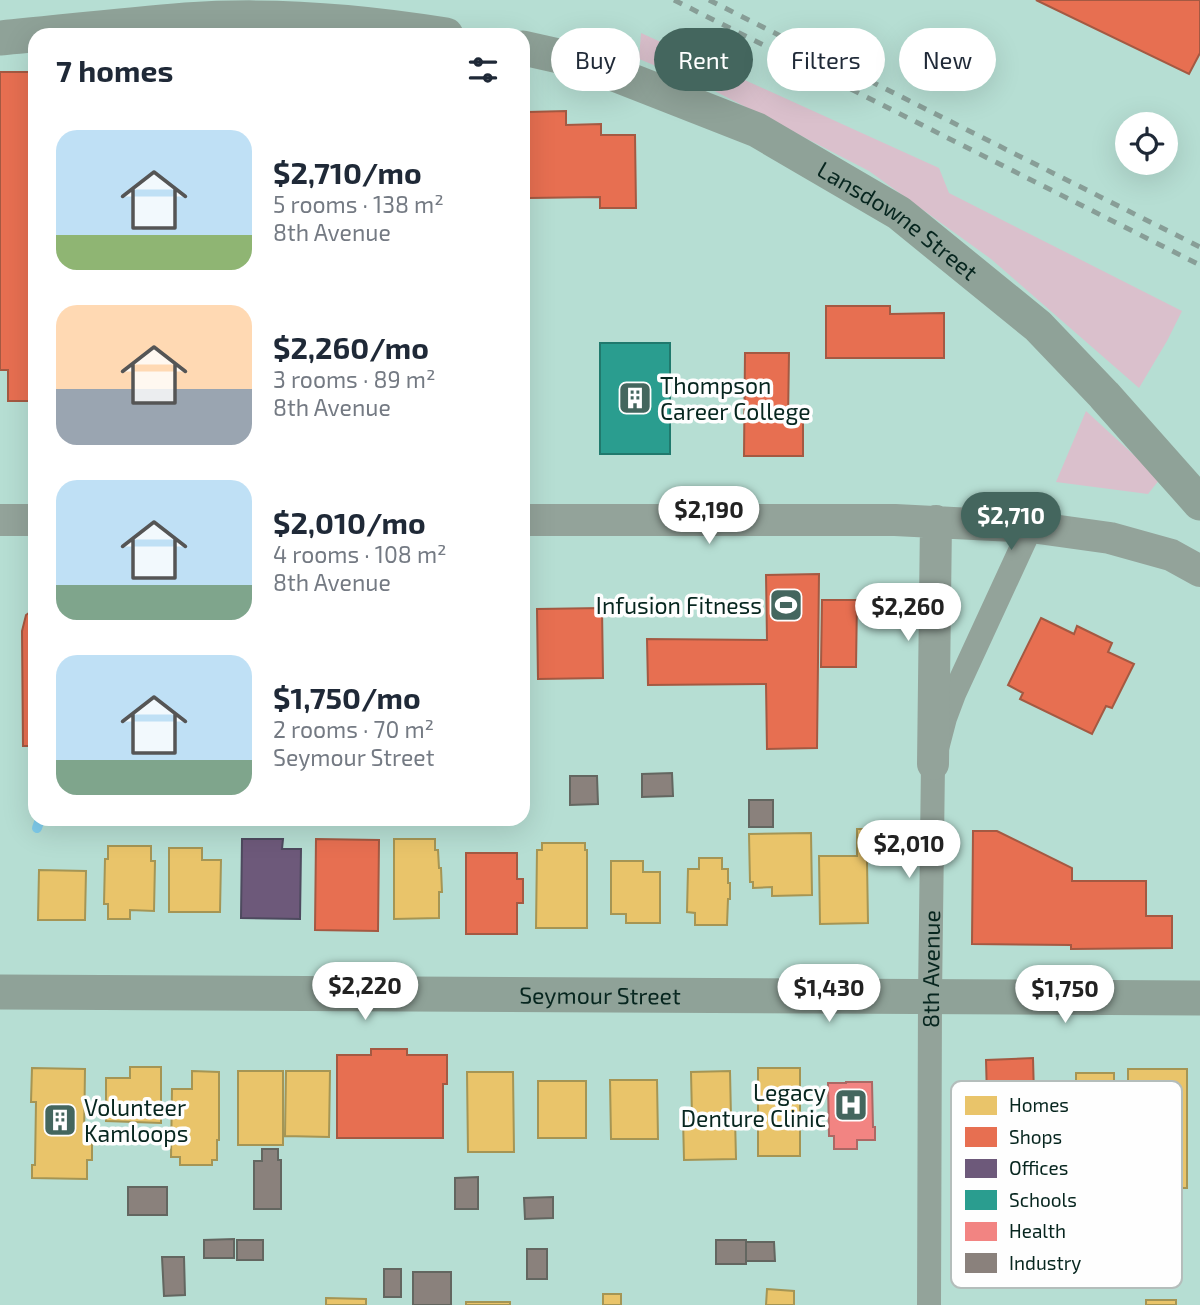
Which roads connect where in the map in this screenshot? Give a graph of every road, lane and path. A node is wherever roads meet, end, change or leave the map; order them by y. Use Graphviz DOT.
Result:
graph roads {
  1 [pos="104,28"];
  2 [pos="402,28"];
  3 [pos="28,35"];
  4 [pos="0,38"];
  5 [pos="530,50"];
  6 [pos="1200,503"];
  7 [pos="0,520"];
  8 [pos="28,520"];
  9 [pos="530,520"];
  10 [pos="936,522"];
  11 [pos="1031,527"];
  12 [pos="1200,571"];
  13 [pos="933,764"];
  14 [pos="0,992"];
  15 [pos="930,996"];
  16 [pos="1200,998"];
  17 [pos="929,1305"];
  1 -- 2 [label="main road"];
  3 -- 4 [label="main road"];
  5 -- 6 [label="main road, Lansdowne Street"];
  7 -- 8 [label="street"];
  9 -- 10 [label="street"];
  10 -- 11 [label="street"];
  10 -- 13 [label="street"];
  11 -- 12 [label="street"];
  11 -- 13 [label="street, 8th Avenue"];
  13 -- 15 [label="street, 8th Avenue"];
  14 -- 15 [label="main road, Seymour Street"];
  15 -- 16 [label="main road, Seymour Street"];
  15 -- 17 [label="street, 8th Avenue"];
}
